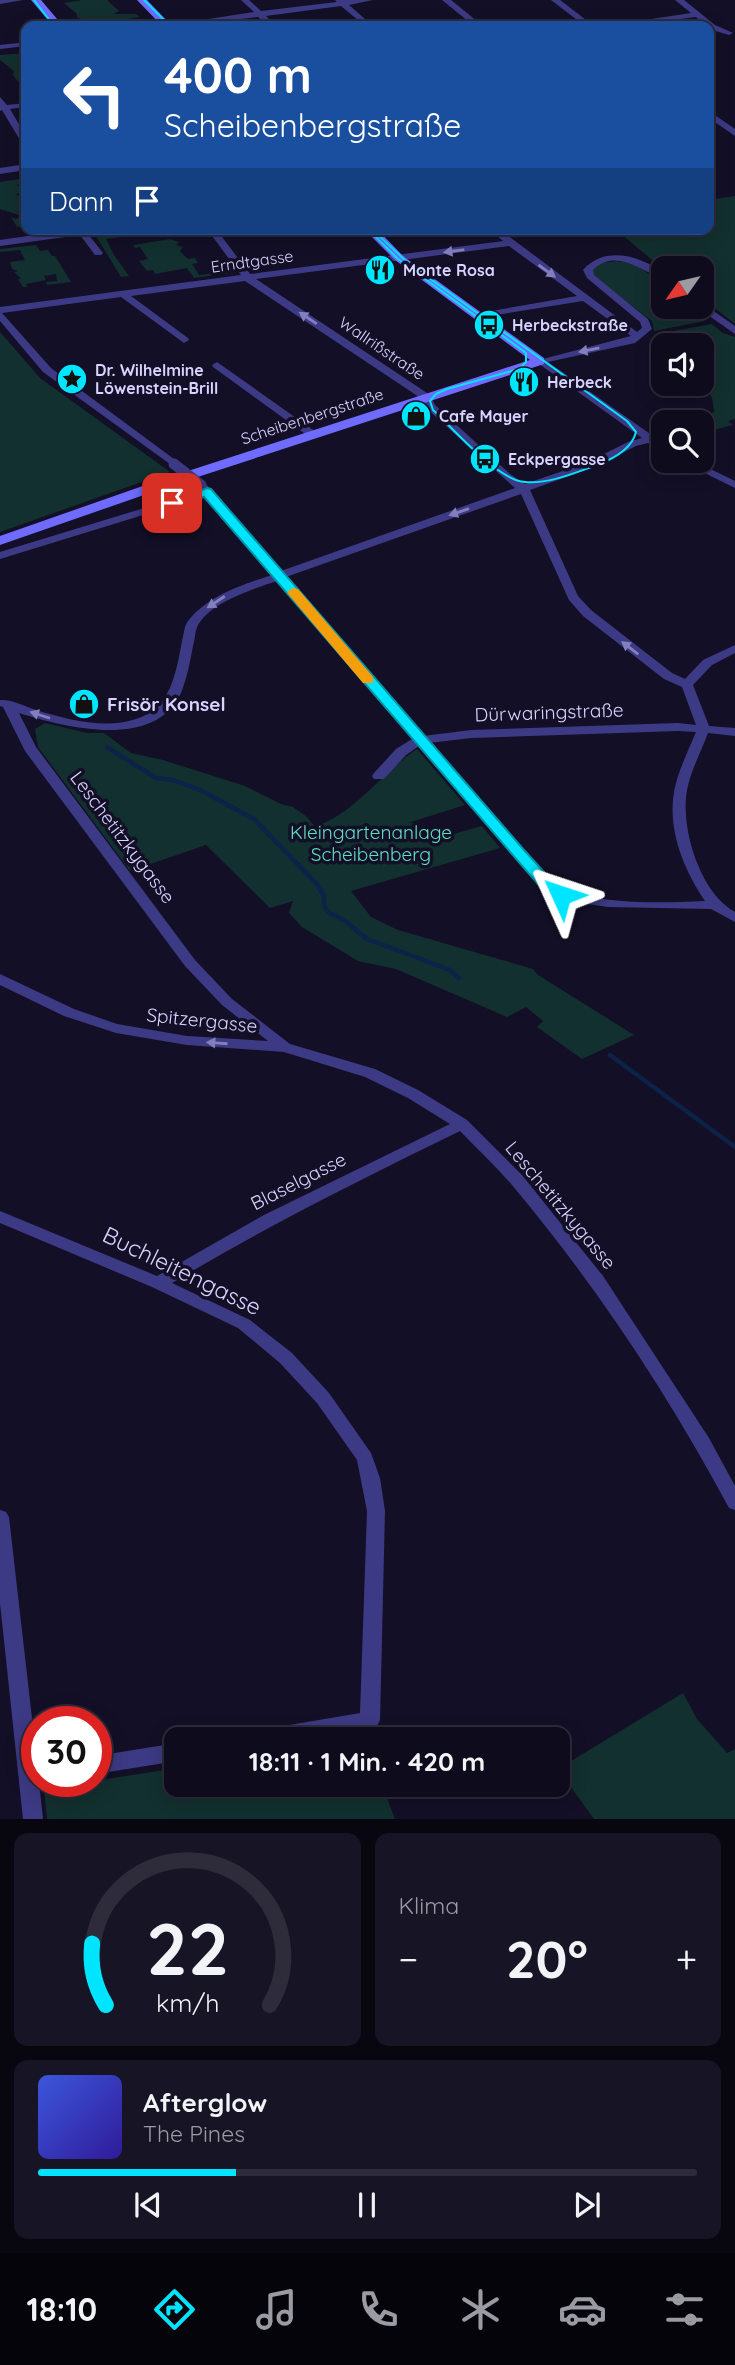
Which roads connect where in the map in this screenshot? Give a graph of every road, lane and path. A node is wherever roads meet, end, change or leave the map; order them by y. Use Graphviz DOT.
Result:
graph roads {
  1 [pos="19,0"];
  2 [pos="36,0"];
  3 [pos="142,0"];
  4 [pos="244,0"];
  5 [pos="369,0"];
  6 [pos="446,0"];
  7 [pos="555,0"];
  8 [pos="679,0"];
  9 [pos="0,2"];
  10 [pos="341,2"];
  11 [pos="260,14"];
  12 [pos="696,15"];
  13 [pos="54,21"];
  14 [pos="161,21"];
  15 [pos="205,21"];
  16 [pos="267,21"];
  17 [pos="363,21"];
  18 [pos="473,21"];
  19 [pos="583,21"];
  20 [pos="649,21"];
  21 [pos="706,21"];
  22 [pos="714,26"];
  23 [pos="729,33"];
  24 [pos="21,45"];
  25 [pos="0,47"];
  26 [pos="2,105"];
  27 [pos="21,105"];
  28 [pos="714,118"];
  29 [pos="735,133"];
  30 [pos="21,135"];
  31 [pos="21,168"];
  32 [pos="0,171"];
  33 [pos="50,235"];
  34 [pos="85,235"];
  35 [pos="216,235"];
  36 [pos="376,235"];
  37 [pos="500,235"];
  38 [pos="0,243"];
  39 [pos="509,243"];
  40 [pos="98,253"];
  41 [pos="399,258"];
  42 [pos="651,268"];
  43 [pos="248,278"];
  44 [pos="123,294"];
  45 [pos="583,298"];
  46 [pos="0,313"];
  47 [pos="714,315"];
  48 [pos="480,316"];
  49 [pos="735,331"];
  50 [pos="638,337"];
  51 [pos="184,340"];
  52 [pos="540,361"];
  53 [pos="217,365"];
  54 [pos="426,397"];
  55 [pos="312,434"];
  56 [pos="649,439"];
  57 [pos="710,473"];
  58 [pos="735,485"];
  59 [pos="204,488"];
  60 [pos="524,489"];
  61 [pos="0,541"];
  62 [pos="0,556"];
  63 [pos="279,575"];
  64 [pos="735,649"];
  65 [pos="687,685"];
  66 [pos="4,702"];
  67 [pos="704,729"];
  68 [pos="735,732"];
  69 [pos="420,740"];
  70 [pos="379,776"];
  71 [pos="714,905"];
  72 [pos="735,918"];
  73 [pos="0,979"];
  74 [pos="285,1047"];
  75 [pos="462,1124"];
  76 [pos="0,1217"];
  77 [pos="158,1283"];
  78 [pos="735,1503"];
  79 [pos="0,1517"];
  80 [pos="0,1525"];
  81 [pos="24,1706"];
  82 [pos="329,1727"];
  83 [pos="164,1754"];
  84 [pos="112,1762"];
  85 [pos="33,1797"];
  86 [pos="33,1819"];
  1 -- 9 [label="street"];
  2 -- 13 [label="street"];
  3 -- 14 [label="street"];
  4 -- 11 [label="street"];
  5 -- 10 [label="street"];
  6 -- 18 [label="street"];
  7 -- 19 [label="street"];
  8 -- 12 [label="street"];
  10 -- 11 [label="street"];
  10 -- 17 [label="street"];
  11 -- 15 [label="street"];
  11 -- 16 [label="street"];
  12 -- 20 [label="street"];
  12 -- 21 [label="street"];
  22 -- 23 [label="street"];
  24 -- 25 [label="street"];
  26 -- 27 [label="street"];
  26 -- 30 [label="street"];
  28 -- 29 [label="street"];
  31 -- 32 [label="street"];
  33 -- 38 [label="street"];
  34 -- 40 [label="street"];
  35 -- 43 [label="street, Wallrißstraße"];
  36 -- 41 [label="street"];
  37 -- 39 [label="street"];
  39 -- 41 [label="street, Erndtgasse, one-way"];
  39 -- 45 [label="street, one-way"];
  41 -- 43 [label="street, Erndtgasse"];
  41 -- 48 [label="street"];
  42 -- 50 [label="street"];
  43 -- 44 [label="street, Erndtgasse"];
  54 -- 43 [label="street, Wallrißstraße, one-way"];
  44 -- 46 [label="street, Erndtgasse"];
  44 -- 51 [label="street"];
  45 -- 48 [label="street"];
  45 -- 50 [label="street"];
  46 -- 59 [label="street, bridge"];
  47 -- 49 [label="street"];
  48 -- 52 [label="street"];
  50 -- 52 [label="street, Scheibenbergstraße, one-way"];
  52 -- 54 [label="street, Scheibenbergstraße"];
  52 -- 56 [label="street"];
  53 -- 55 [label="street"];
  54 -- 55 [label="street, Scheibenbergstraße"];
  54 -- 60 [label="street, Wallrißstraße"];
  55 -- 61 [label="street, Scheibenbergstraße"];
  56 -- 60 [label="street"];
  57 -- 58 [label="street"];
  59 -- 62 [label="street"];
  59 -- 63 [label="street"];
  60 -- 63 [label="street, one-way"];
  65 -- 60 [label="street, Wallrißstraße, one-way"];
  63 -- 66 [label="street, one-way"];
  63 -- 69 [label="street"];
  64 -- 65 [label="street"];
  65 -- 67 [label="street"];
  66 -- 74 [label="street, Leschetitzkygasse"];
  67 -- 68 [label="street, Dürwaringstraße"];
  67 -- 69 [label="street, Dürwaringstraße"];
  67 -- 71 [label="street"];
  69 -- 70 [label="street"];
  69 -- 71 [label="street"];
  71 -- 72 [label="street"];
  74 -- 73 [label="street, Spitzergasse, one-way"];
  74 -- 75 [label="street, Leschetitzkygasse"];
  75 -- 77 [label="street, Blaselgasse"];
  75 -- 78 [label="street, Leschetitzkygasse"];
  76 -- 77 [label="street, Buchleitengasse"];
  77 -- 82 [label="street, Buchleitengasse"];
  79 -- 80 [label="street"];
  80 -- 81 [label="street"];
  83 -- 84 [label="street"];
  85 -- 86 [label="street"];
}
